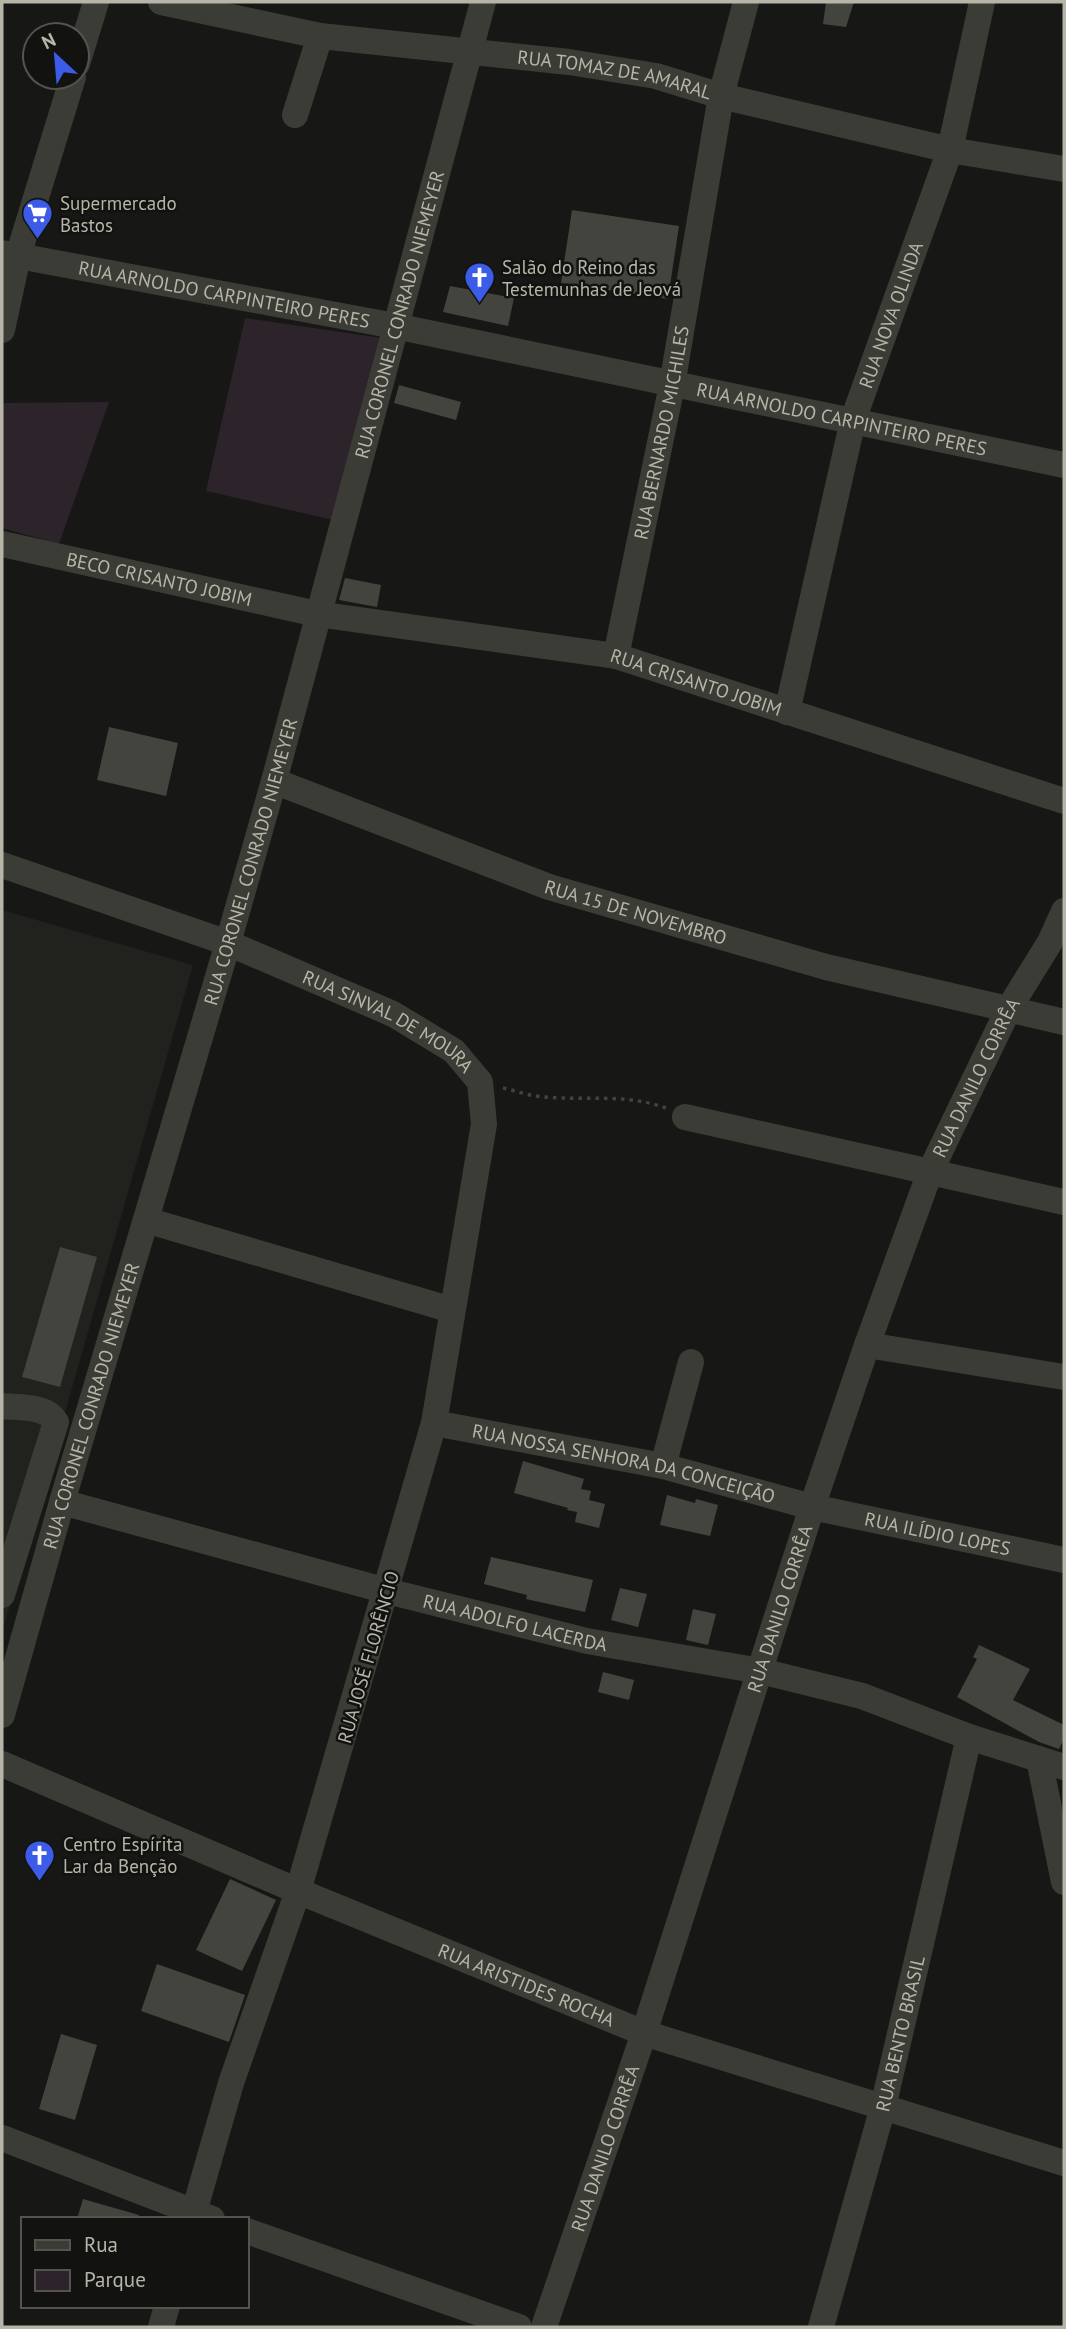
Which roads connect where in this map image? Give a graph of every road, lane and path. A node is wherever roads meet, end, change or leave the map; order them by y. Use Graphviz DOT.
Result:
graph roads {
  1 [pos="96,2"];
  2 [pos="161,2"];
  3 [pos="483,2"];
  4 [pos="746,2"];
  5 [pos="982,2"];
  6 [pos="90,21"];
  7 [pos="320,36"];
  8 [pos="468,53"];
  9 [pos="68,91"];
  10 [pos="721,96"];
  11 [pos="295,115"];
  12 [pos="950,150"];
  13 [pos="1064,169"];
  14 [pos="10,255"];
  15 [pos="395,326"];
  16 [pos="2,330"];
  17 [pos="672,385"];
  18 [pos="853,420"];
  19 [pos="1064,466"];
  20 [pos="2,544"];
  21 [pos="317,614"];
  22 [pos="616,656"];
  23 [pos="788,712"];
  24 [pos="274,781"];
  25 [pos="1064,801"];
  26 [pos="2,865"];
  27 [pos="1064,911"];
  28 [pos="228,943"];
  29 [pos="1008,1010"];
  30 [pos="1064,1022"];
  31 [pos="480,1082"];
  32 [pos="685,1117"];
  33 [pos="930,1172"];
  34 [pos="1064,1202"];
  35 [pos="146,1220"];
  36 [pos="452,1310"];
  37 [pos="867,1345"];
  38 [pos="691,1362"];
  39 [pos="1064,1377"];
  40 [pos="2,1406"];
  41 [pos="434,1423"];
  42 [pos="663,1466"];
  43 [pos="61,1502"];
  44 [pos="812,1507"];
  45 [pos="1064,1560"];
  46 [pos="387,1591"];
  47 [pos="2,1595"];
  48 [pos="760,1671"];
  49 [pos="2,1715"];
  50 [pos="969,1737"];
  51 [pos="1039,1759"];
  52 [pos="2,1764"];
  53 [pos="1064,1767"];
  54 [pos="1064,1882"];
  55 [pos="298,1891"];
  56 [pos="643,2033"];
  57 [pos="883,2106"];
  58 [pos="2,2138"];
  59 [pos="1064,2163"];
  60 [pos="199,2217"];
  61 [pos="248,2231"];
  62 [pos="166,2308"];
  63 [pos="160,2327"];
  64 [pos="519,2327"];
  65 [pos="544,2327"];
  66 [pos="821,2327"];
  1 -- 6 [label="street"];
  2 -- 7 [label="street, RUA TOMAZ DE AMARAL"];
  3 -- 8 [label="street, RUA CORONEL CONRADO NIEMEYER"];
  4 -- 10 [label="street, RUA BERNARDO MICHILES"];
  5 -- 12 [label="street, RUA NOVA OLINDA"];
  7 -- 8 [label="street, RUA TOMAZ DE AMARAL"];
  7 -- 11 [label="street"];
  8 -- 10 [label="street, RUA TOMAZ DE AMARAL"];
  8 -- 15 [label="street, RUA CORONEL CONRADO NIEMEYER"];
  9 -- 14 [label="street"];
  10 -- 12 [label="street, RUA TOMAZ DE AMARAL"];
  10 -- 17 [label="street, RUA BERNARDO MICHILES"];
  12 -- 13 [label="street, RUA TOMAZ DE AMARAL"];
  12 -- 18 [label="street, RUA NOVA OLINDA"];
  14 -- 15 [label="street, RUA ARNOLDO CARPINTEIRO PERES"];
  14 -- 16 [label="street"];
  15 -- 17 [label="street, RUA ARNOLDO CARPINTEIRO PERES"];
  15 -- 21 [label="street, RUA CORONEL CONRADO NIEMEYER"];
  17 -- 18 [label="street, RUA ARNOLDO CARPINTEIRO PERES"];
  17 -- 22 [label="street, RUA BERNARDO MICHILES"];
  18 -- 19 [label="street, RUA ARNOLDO CARPINTEIRO PERES"];
  18 -- 23 [label="street, RUA NOVA OLINDA"];
  20 -- 21 [label="street, BECO CRISANTO JOBIM"];
  21 -- 22 [label="street, RUA CRISANTO JOBIM"];
  21 -- 24 [label="street, RUA CORONEL CONRADO NIEMEYER"];
  22 -- 23 [label="street, RUA CRISANTO JOBIM"];
  23 -- 25 [label="street, RUA CRISANTO JOBIM"];
  24 -- 28 [label="street, RUA CORONEL CONRADO NIEMEYER"];
  24 -- 29 [label="street, RUA 15 DE NOVEMBRO"];
  26 -- 28 [label="street, RUA SINVAL DE MOURA"];
  27 -- 29 [label="street, RUA DANILO CORRÊA"];
  28 -- 31 [label="street, RUA SINVAL DE MOURA"];
  28 -- 35 [label="street, RUA CORONEL CONRADO NIEMEYER"];
  29 -- 30 [label="street, RUA 15 DE NOVEMBRO"];
  29 -- 33 [label="street, RUA DANILO CORRÊA"];
  31 -- 32 [label="path, RUA SINVAL DE MOURA"];
  31 -- 36 [label="street, RUA JOSÉ FLORÊNCIO"];
  32 -- 33 [label="street"];
  33 -- 34 [label="street"];
  33 -- 37 [label="street, RUA DANILO CORRÊA"];
  35 -- 36 [label="street"];
  35 -- 43 [label="street, RUA CORONEL CONRADO NIEMEYER"];
  36 -- 41 [label="street, RUA JOSÉ FLORÊNCIO"];
  37 -- 39 [label="street"];
  37 -- 44 [label="street, RUA DANILO CORRÊA"];
  38 -- 42 [label="street"];
  40 -- 47 [label="street"];
  41 -- 42 [label="street, RUA NOSSA SENHORA DA CONCEIÇÃO"];
  41 -- 46 [label="street, RUA JOSÉ FLORÊNCIO"];
  42 -- 44 [label="street, RUA NOSSA SENHORA DA CONCEIÇÃO"];
  43 -- 46 [label="street, RUA ADOLFO LACERDA"];
  43 -- 49 [label="street, RUA CORONEL CONRADO NIEMEYER"];
  44 -- 45 [label="street, RUA ILÍDIO LOPES"];
  44 -- 48 [label="street, RUA DANILO CORRÊA"];
  46 -- 48 [label="street, RUA ADOLFO LACERDA"];
  46 -- 55 [label="street, RUA JOSÉ FLORÊNCIO"];
  48 -- 50 [label="street, RUA ADOLFO LACERDA"];
  48 -- 56 [label="street, RUA DANILO CORRÊA"];
  50 -- 51 [label="street, RUA ADOLFO LACERDA"];
  50 -- 57 [label="street, RUA BENTO BRASIL"];
  51 -- 53 [label="street, RUA ADOLFO LACERDA"];
  51 -- 54 [label="street"];
  52 -- 55 [label="street, RUA ARISTIDES ROCHA"];
  55 -- 56 [label="street, RUA ARISTIDES ROCHA"];
  55 -- 60 [label="street, RUA JOSÉ FLORÊNCIO"];
  56 -- 57 [label="street, RUA ARISTIDES ROCHA"];
  56 -- 65 [label="street, RUA DANILO CORRÊA"];
  57 -- 59 [label="street, RUA ARISTIDES ROCHA"];
  57 -- 66 [label="street, RUA BENTO BRASIL"];
  58 -- 60 [label="street"];
  61 -- 64 [label="street"];
  62 -- 63 [label="street"];
}
